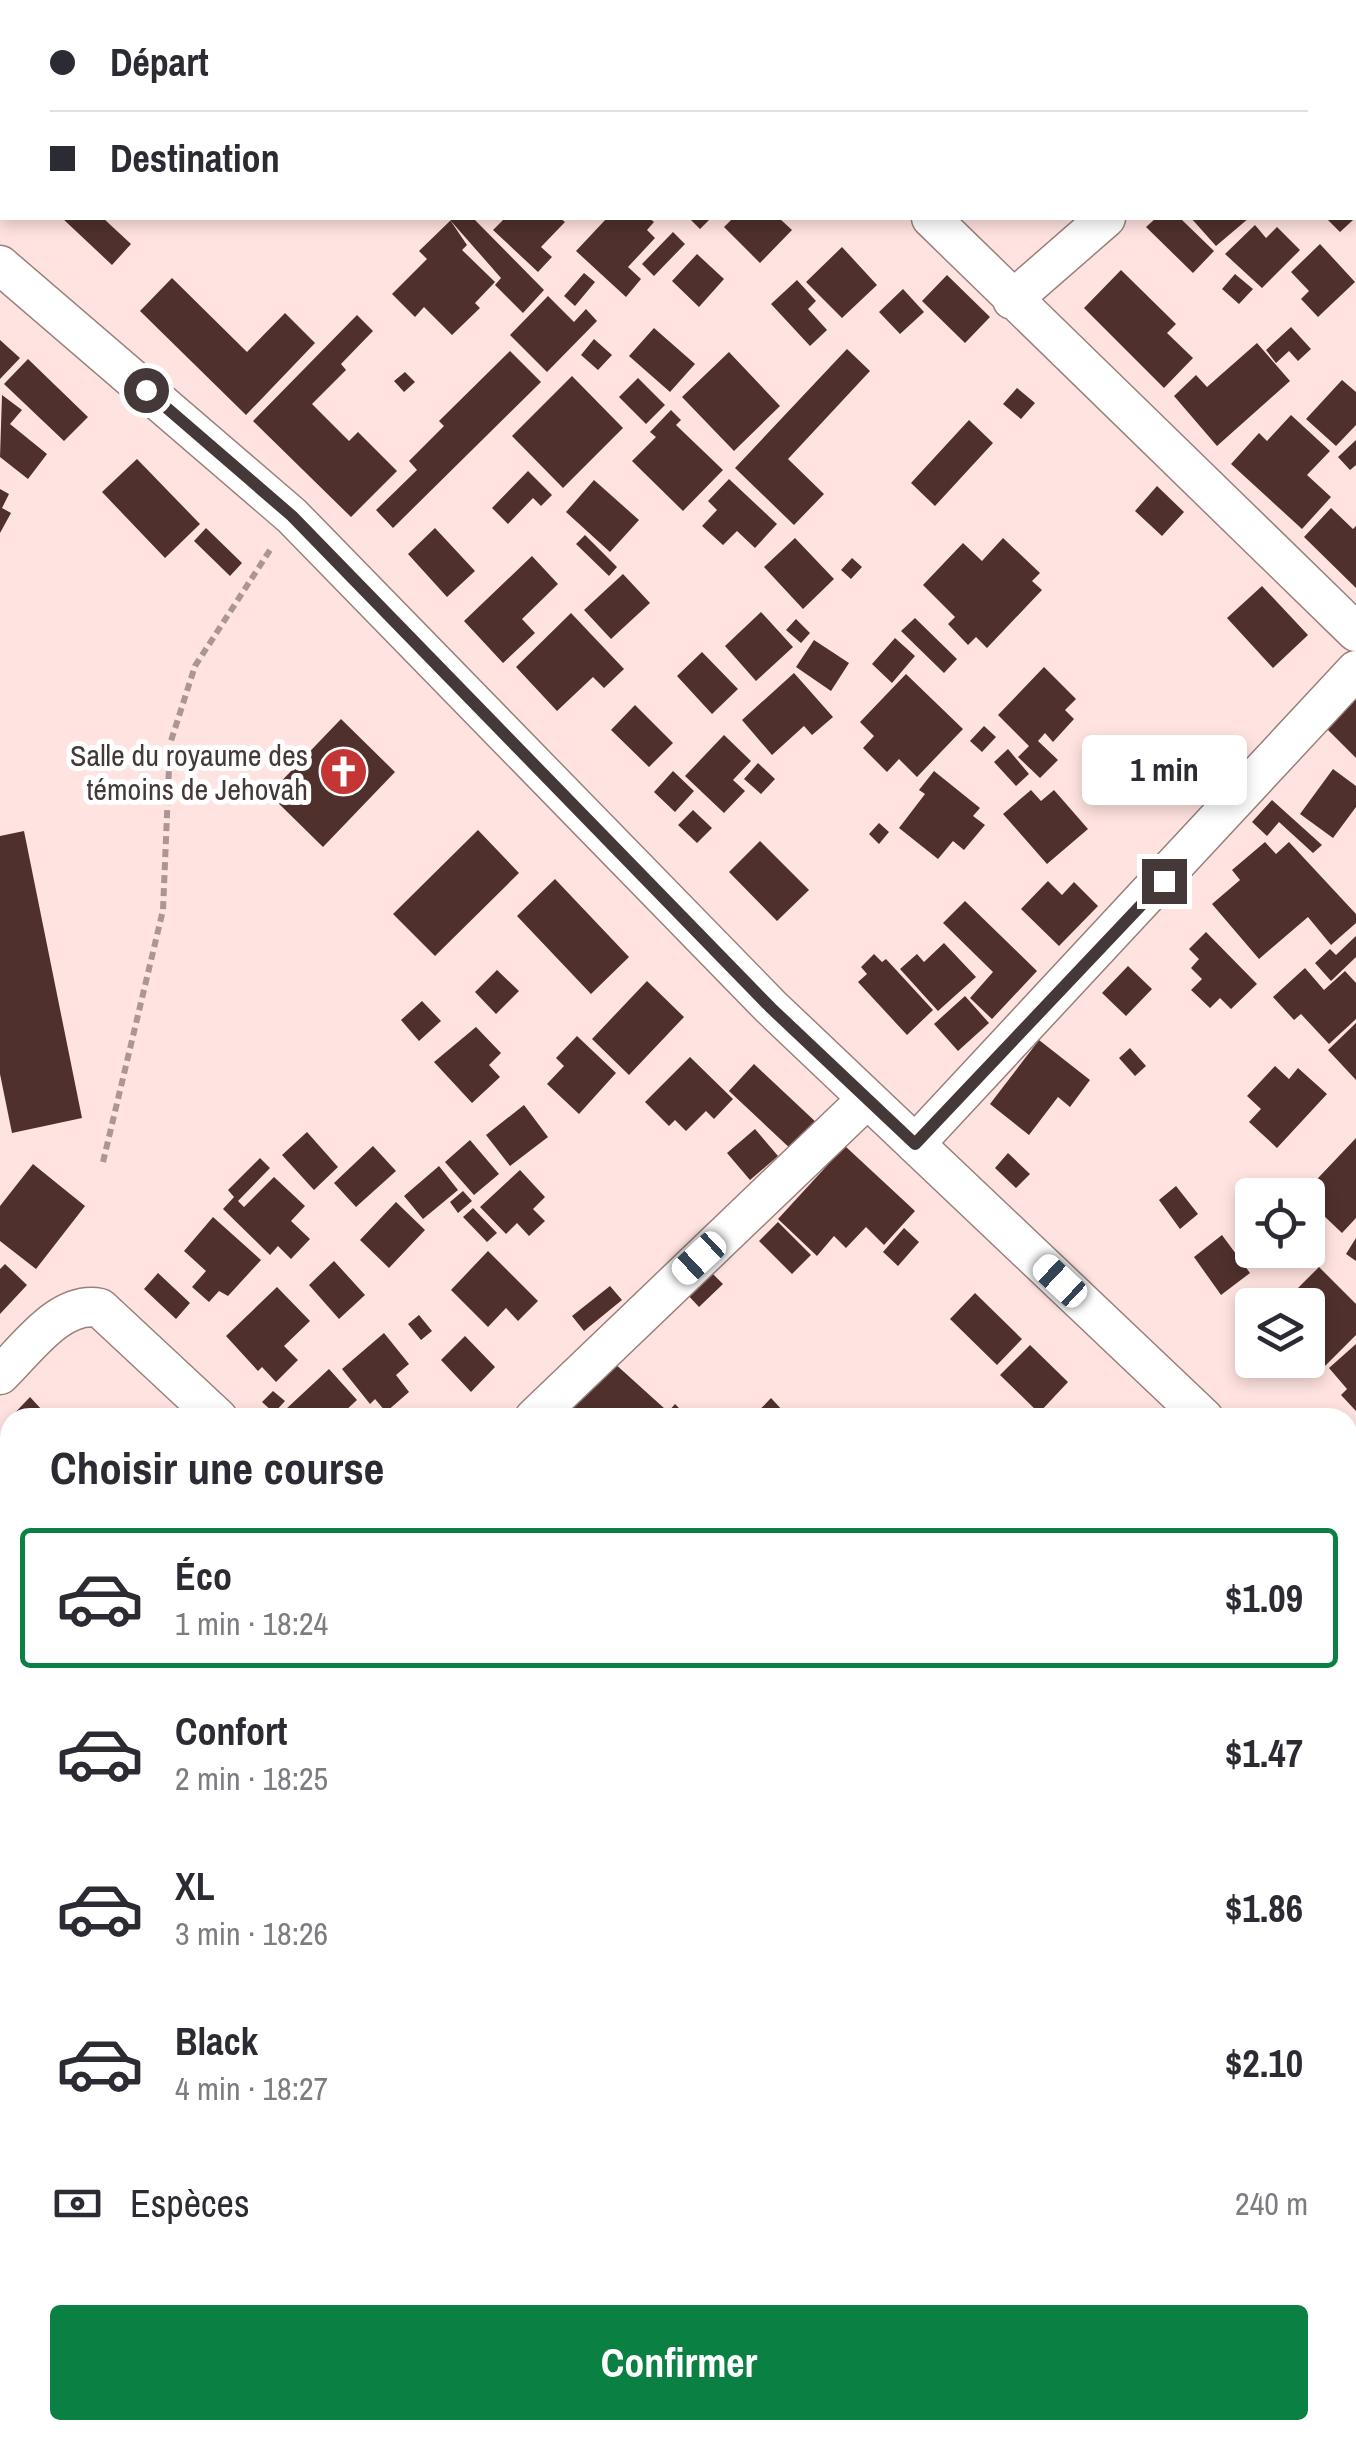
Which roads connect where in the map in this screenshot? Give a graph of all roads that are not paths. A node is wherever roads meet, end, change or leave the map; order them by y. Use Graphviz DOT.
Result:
graph roads {
  1 [pos="933,220"];
  2 [pos="1104,220"];
  3 [pos="0,265"];
  4 [pos="1012,300"];
  5 [pos="1356,632"];
  6 [pos="1356,670"];
  7 [pos="867,1099"];
  8 [pos="915,1144"];
  9 [pos="0,1375"];
  10 [pos="207,1408"];
  11 [pos="544,1408"];
  12 [pos="1193,1408"];
  1 -- 4 [label="street"];
  2 -- 4 [label="street"];
  3 -- 7 [label="street"];
  4 -- 5 [label="street"];
  6 -- 8 [label="street"];
  7 -- 8 [label="street"];
  7 -- 11 [label="street"];
  8 -- 12 [label="street"];
  9 -- 10 [label="street"];
}
